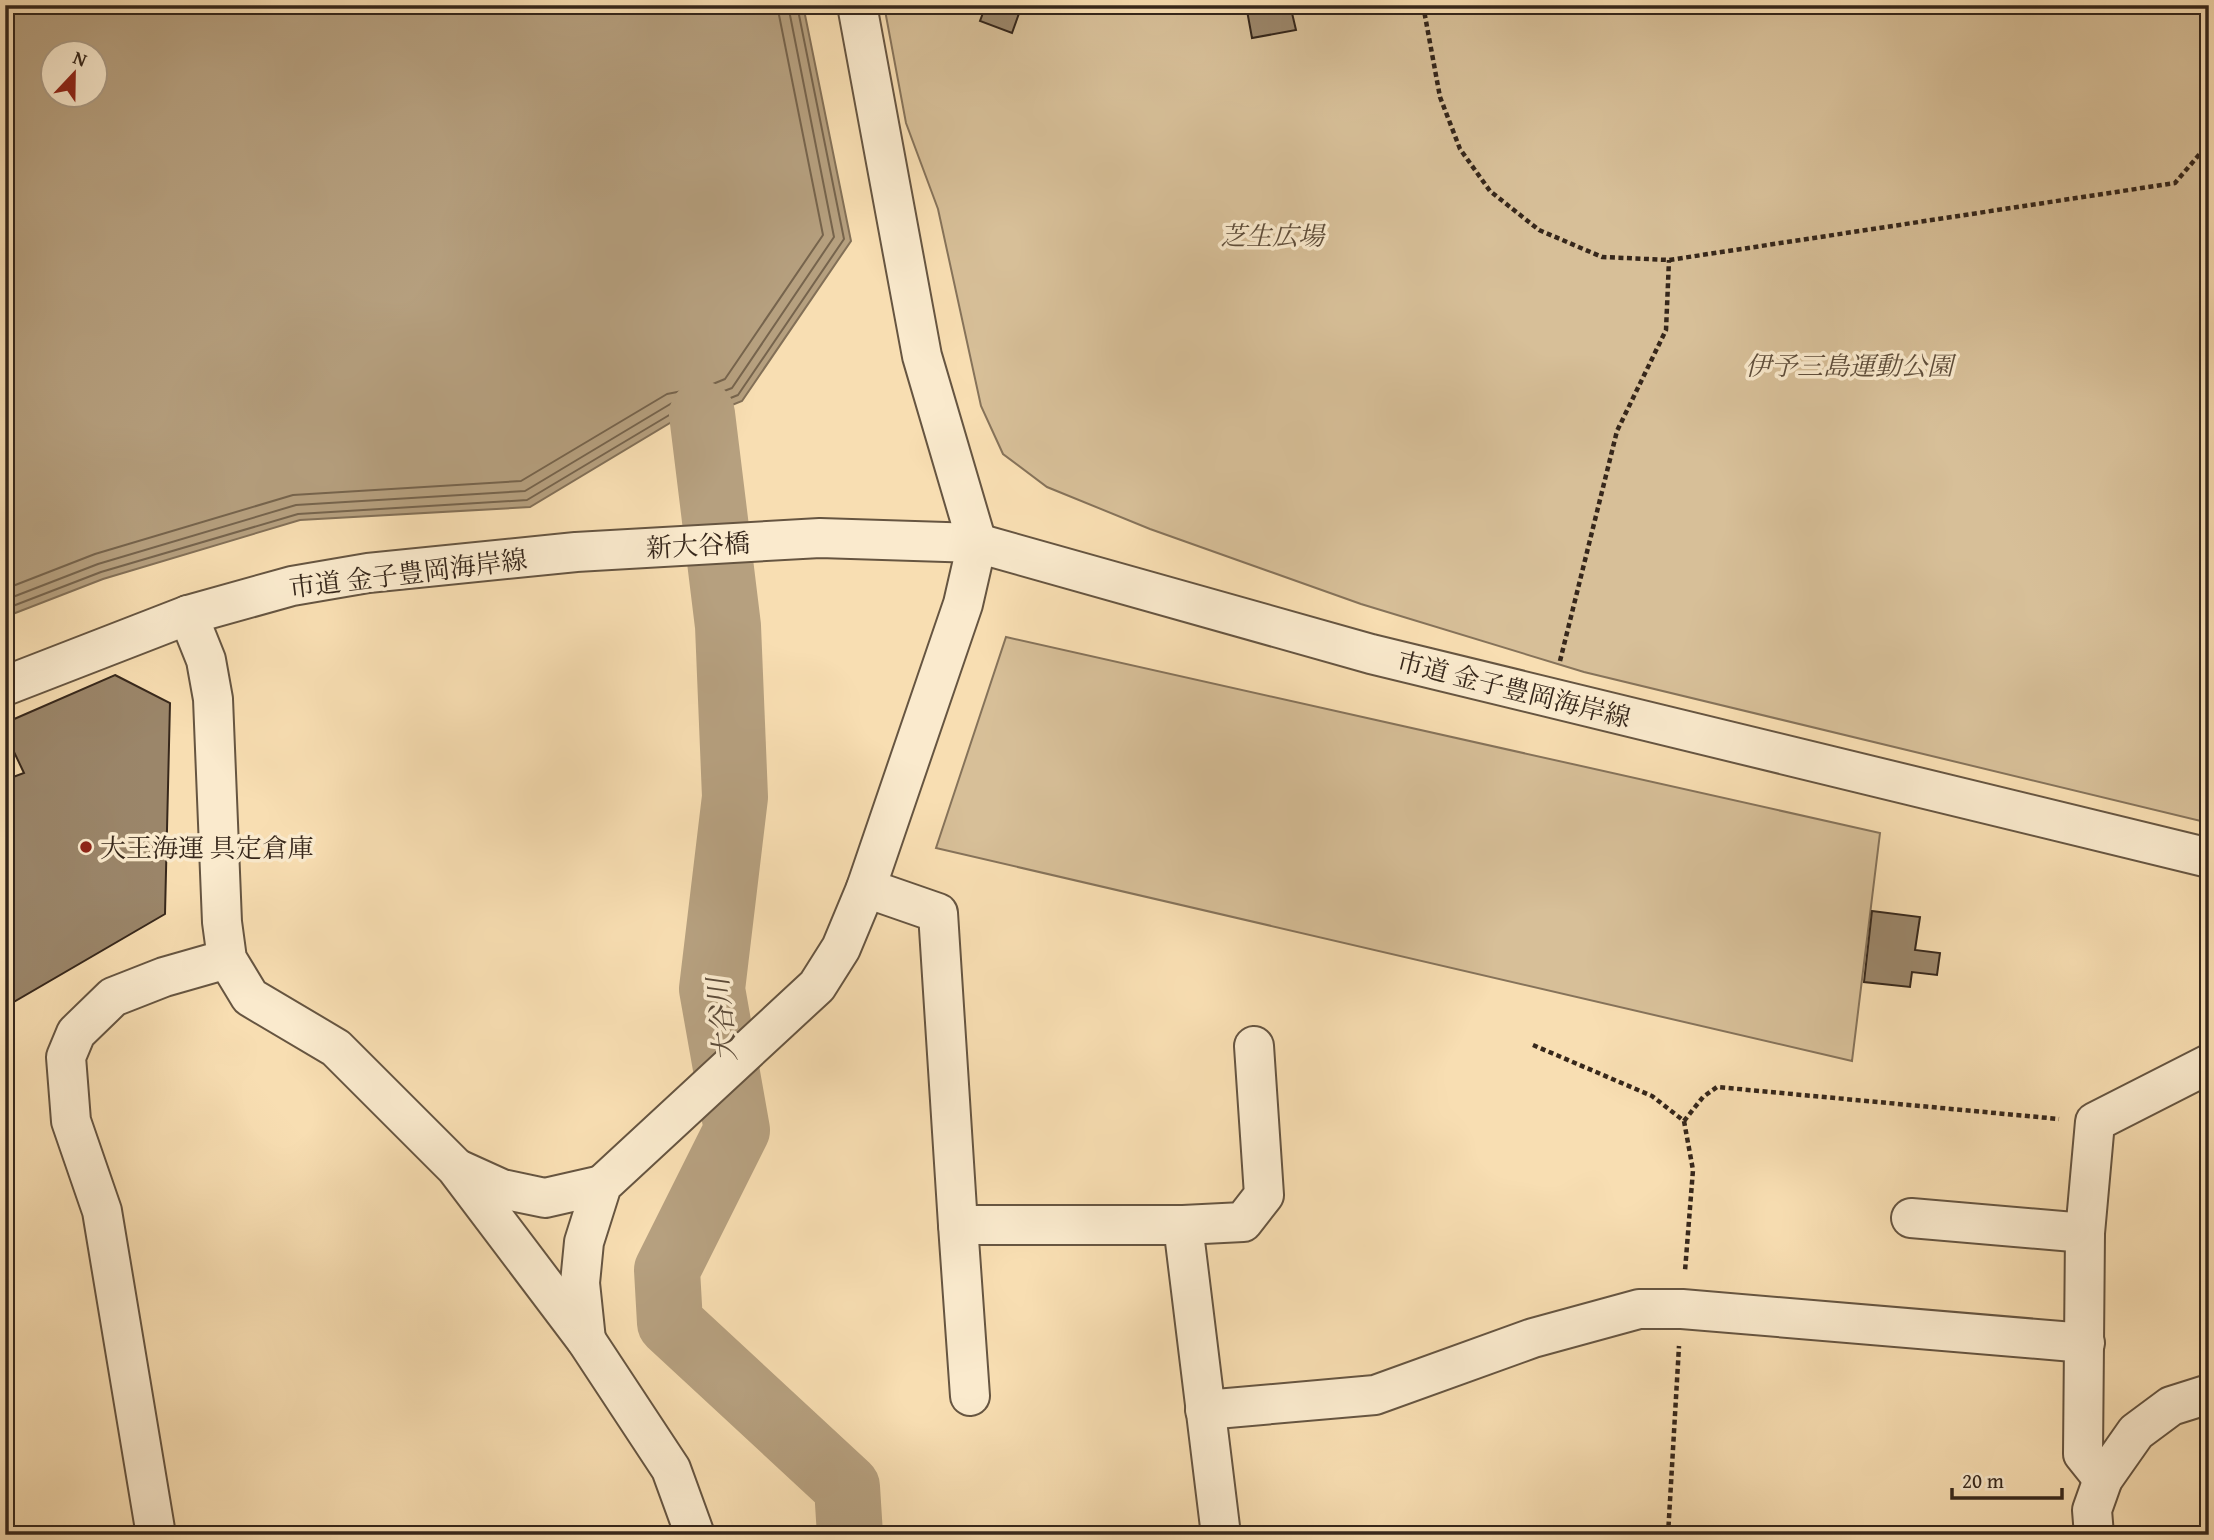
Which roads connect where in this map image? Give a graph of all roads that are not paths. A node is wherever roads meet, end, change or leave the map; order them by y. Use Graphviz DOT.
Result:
graph roads {
  1 [pos="857,5"];
  2 [pos="820,538"];
  3 [pos="977,542"];
  4 [pos="576,552"];
  5 [pos="188,615"];
  6 [pos="5,686"];
  7 [pos="2209,858"];
  8 [pos="866,888"];
  9 [pos="227,959"];
  10 [pos="1254,1046"];
  11 [pos="2209,1064"];
  12 [pos="456,1168"];
  13 [pos="602,1185"];
  14 [pos="1912,1218"];
  15 [pos="958,1225"];
  16 [pos="1183,1225"];
  17 [pos="2085,1233"];
  18 [pos="586,1339"];
  19 [pos="2085,1343"];
  20 [pos="2209,1394"];
  21 [pos="970,1396"];
  22 [pos="1205,1410"];
  23 [pos="2103,1479"];
  24 [pos="156,1535"];
  25 [pos="695,1535"];
  26 [pos="1221,1535"];
  27 [pos="2094,1535"];
  1 -- 3 [label="street"];
  2 -- 3 [label="street, 市道 金子豊岡海岸線"];
  2 -- 4 [label="street, 新大谷橋"];
  3 -- 7 [label="street, 市道 金子豊岡海岸線"];
  3 -- 8 [label="street"];
  4 -- 5 [label="street, 市道 金子豊岡海岸線"];
  5 -- 6 [label="street, 市道 金子豊岡海岸線"];
  5 -- 9 [label="street"];
  8 -- 13 [label="street"];
  8 -- 15 [label="street"];
  9 -- 12 [label="street"];
  9 -- 24 [label="street"];
  10 -- 16 [label="street"];
  11 -- 17 [label="street"];
  12 -- 13 [label="street"];
  12 -- 18 [label="street"];
  13 -- 18 [label="street"];
  14 -- 17 [label="street"];
  15 -- 16 [label="street"];
  15 -- 21 [label="street"];
  16 -- 22 [label="street"];
  17 -- 19 [label="street"];
  18 -- 25 [label="street"];
  19 -- 22 [label="street"];
  19 -- 23 [label="street"];
  20 -- 23 [label="street"];
  22 -- 26 [label="street"];
  23 -- 27 [label="street"];
}
